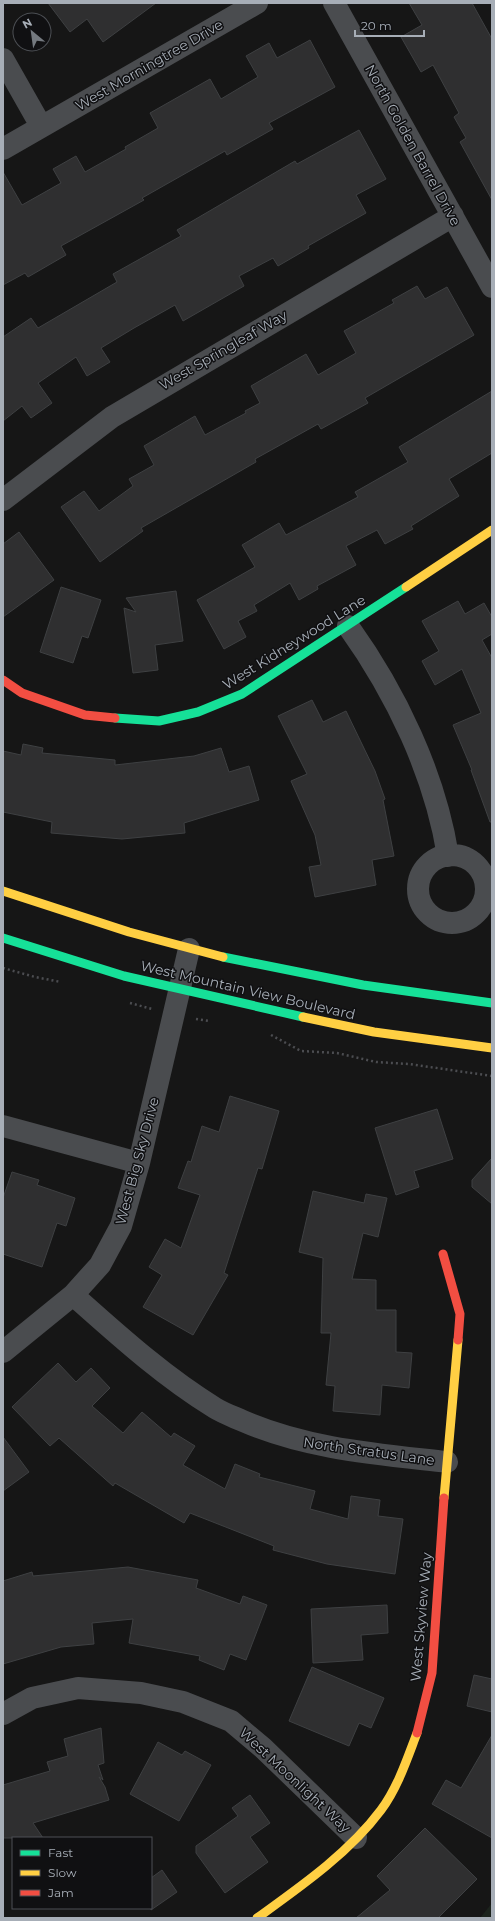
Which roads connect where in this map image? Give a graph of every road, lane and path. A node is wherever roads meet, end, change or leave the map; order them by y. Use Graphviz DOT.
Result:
graph roads {
  1 [pos="257,3"];
  2 [pos="334,3"];
  3 [pos="3,59"];
  4 [pos="41,126"];
  5 [pos="3,149"];
  6 [pos="453,216"];
  7 [pos="492,287"];
  8 [pos="3,500"];
  9 [pos="492,530"];
  10 [pos="348,626"];
  11 [pos="3,680"];
  12 [pos="448,856"];
  13 [pos="3,890"];
  14 [pos="3,938"];
  15 [pos="189,949"];
  16 [pos="180,989"];
  17 [pos="492,1003"];
  18 [pos="492,1048"];
  19 [pos="3,1126"];
  20 [pos="139,1163"];
  21 [pos="443,1254"];
  22 [pos="73,1295"];
  23 [pos="3,1352"];
  24 [pos="447,1462"];
  25 [pos="3,1714"];
  26 [pos="356,1838"];
  27 [pos="257,1918"];
  1 -- 4 [label="street, West Morningtree Drive"];
  2 -- 6 [label="street, North Golden Barrel Drive"];
  3 -- 4 [label="street"];
  4 -- 5 [label="street, West Morningtree Drive"];
  6 -- 7 [label="street, North Golden Barrel Drive"];
  6 -- 8 [label="street, West Springleaf Way"];
  9 -- 10 [label="street, West Kidneywood Lane"];
  10 -- 11 [label="street, West Kidneywood Lane"];
  10 -- 12 [label="street"];
  13 -- 15 [label="street, West Mountain View Boulevard"];
  14 -- 16 [label="street, West Mountain View Boulevard"];
  15 -- 16 [label="street, West Big Sky Drive"];
  15 -- 17 [label="street, West Mountain View Boulevard"];
  16 -- 18 [label="street, West Mountain View Boulevard"];
  16 -- 20 [label="street, West Big Sky Drive"];
  19 -- 20 [label="street"];
  20 -- 22 [label="street, West Big Sky Drive"];
  21 -- 24 [label="street, West Skyview Way"];
  22 -- 23 [label="street, West Big Sky Drive"];
  22 -- 24 [label="street, North Stratus Lane"];
  24 -- 26 [label="street, West Skyview Way"];
  25 -- 26 [label="street, West Moonlight Way"];
  26 -- 27 [label="street, West Skyview Way"];
}
